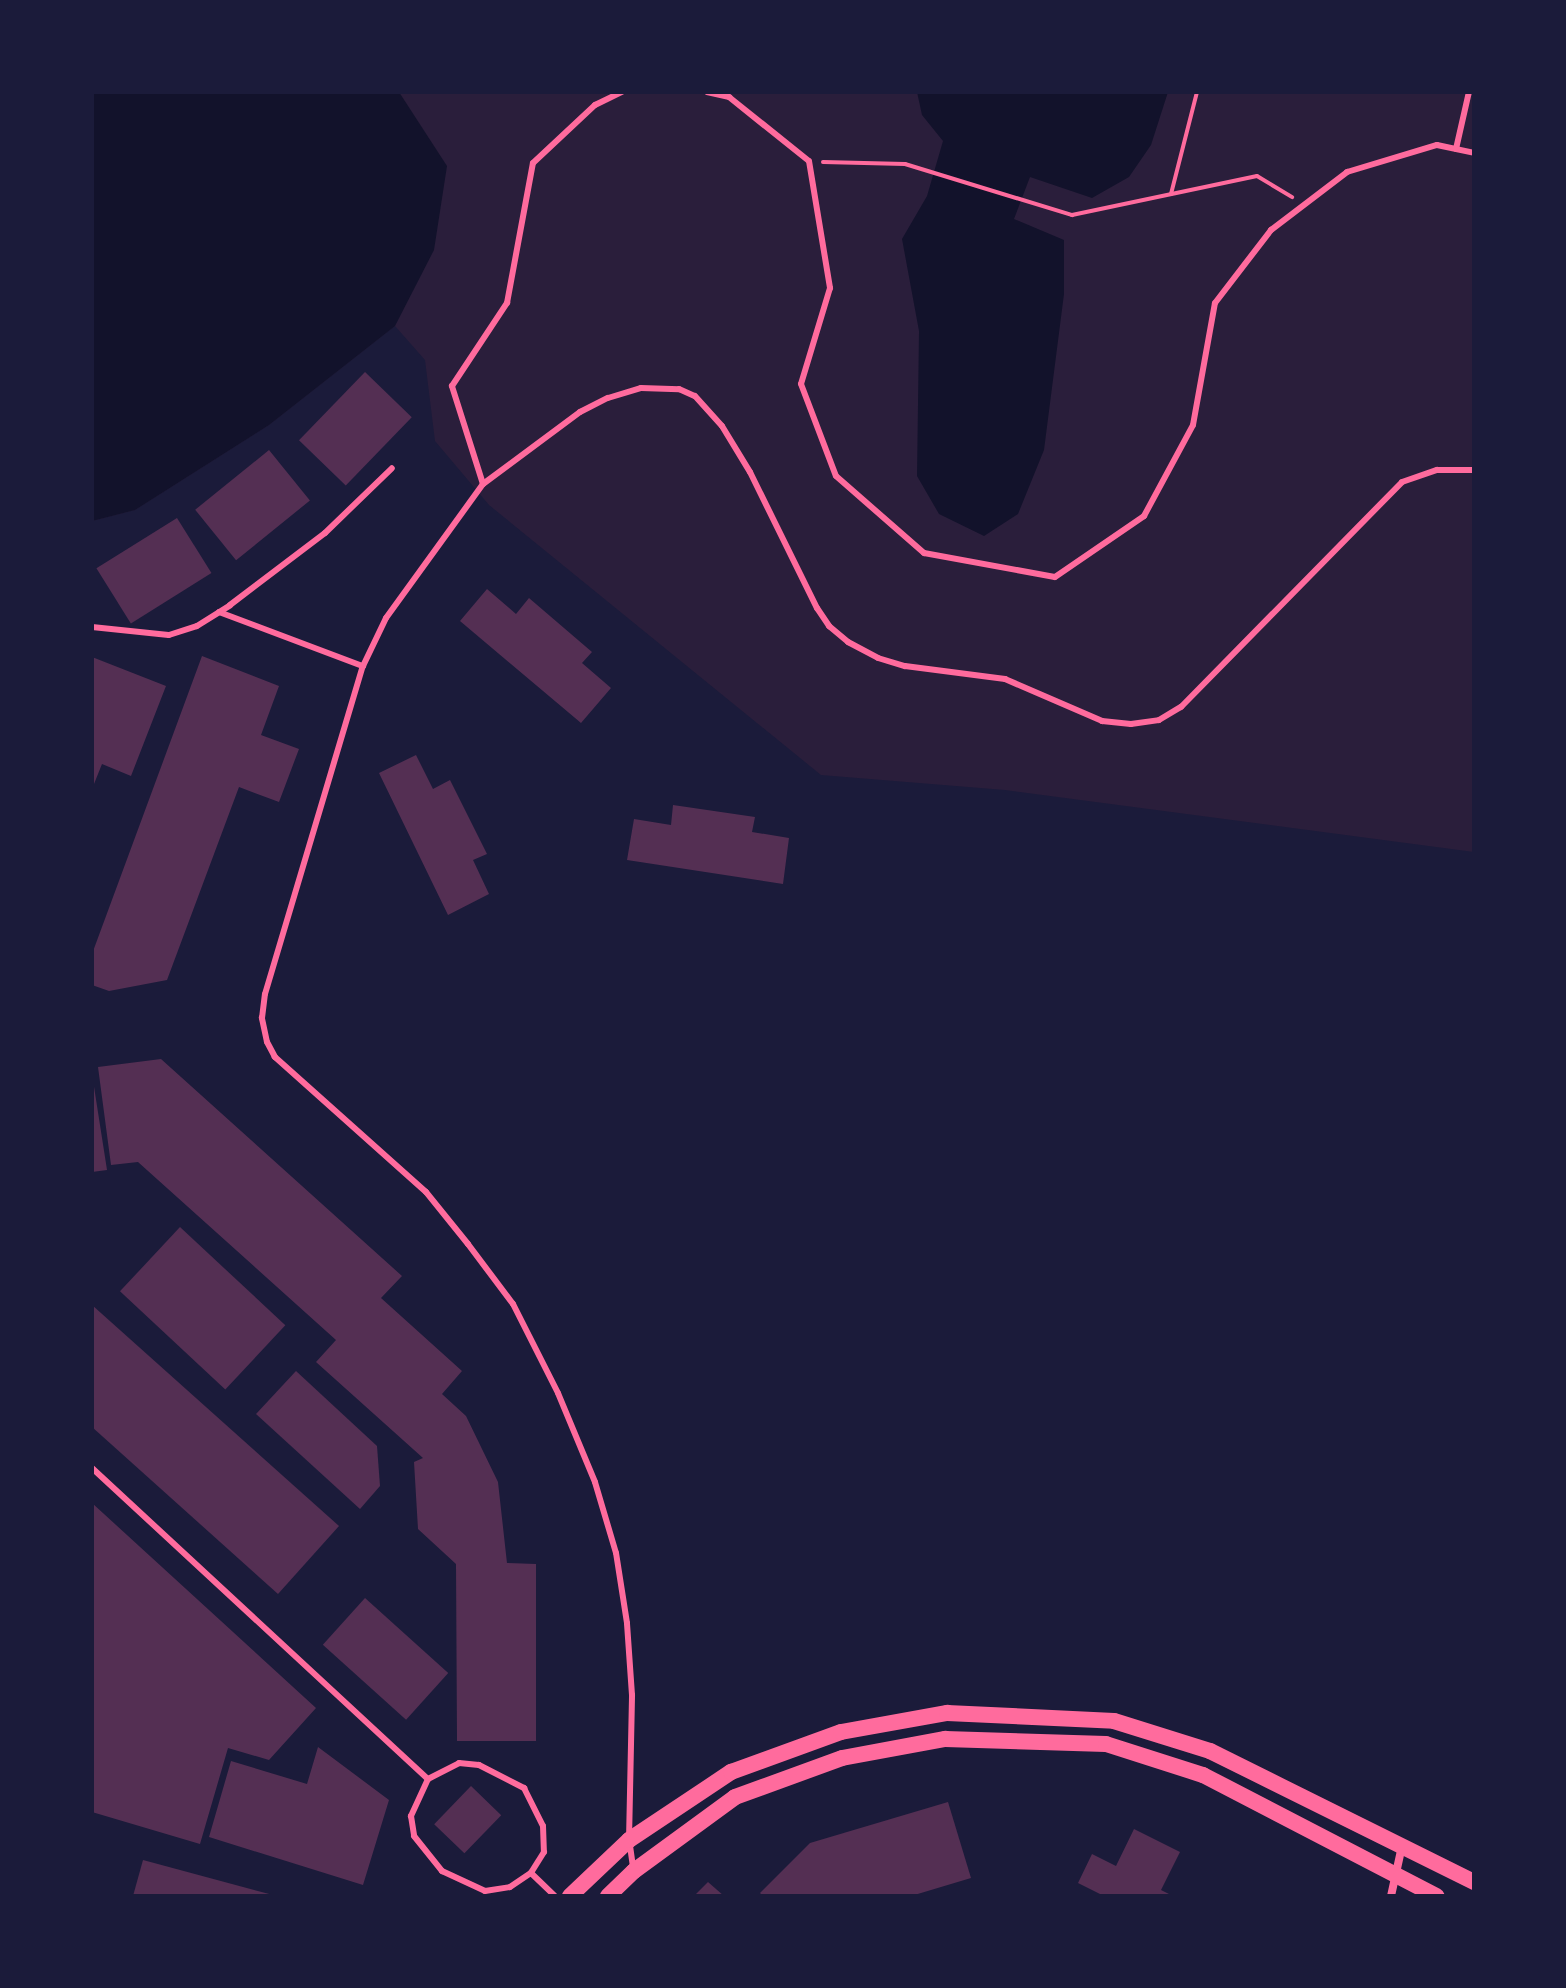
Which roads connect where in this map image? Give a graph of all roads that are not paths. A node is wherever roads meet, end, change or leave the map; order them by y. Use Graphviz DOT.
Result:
graph roads {
  1 [pos="622,92"];
  2 [pos="707,92"];
  3 [pos="1469,92"];
  4 [pos="1456,149"];
  5 [pos="1474,153"];
  6 [pos="392,468"];
  7 [pos="1474,470"];
  8 [pos="483,484"];
  9 [pos="219,612"];
  10 [pos="92,627"];
  11 [pos="363,666"];
  12 [pos="92,1468"];
  13 [pos="428,1779"];
  14 [pos="629,1840"];
  15 [pos="1402,1846"];
  16 [pos="634,1871"];
  17 [pos="531,1873"];
  18 [pos="1394,1875"];
  19 [pos="1474,1882"];
  20 [pos="555,1896"];
  21 [pos="570,1896"];
  22 [pos="608,1896"];
  23 [pos="1391,1896"];
  24 [pos="1436,1896"];
  1 -- 8 [label="lane"];
  2 -- 4 [label="lane"];
  3 -- 4 [label="lane"];
  4 -- 5 [label="lane"];
  6 -- 9 [label="lane"];
  7 -- 8 [label="lane"];
  8 -- 11 [label="lane"];
  9 -- 10 [label="lane"];
  9 -- 11 [label="lane"];
  11 -- 14 [label="lane"];
  12 -- 13 [label="lane"];
  13 -- 17 [label="lane"];
  13 -- 17 [label="lane"];
  14 -- 15 [label="main road"];
  14 -- 16 [label="lane"];
  14 -- 21 [label="main road"];
  15 -- 18 [label="street"];
  15 -- 19 [label="main road"];
  16 -- 18 [label="main road"];
  16 -- 22 [label="main road"];
  17 -- 20 [label="lane"];
  18 -- 23 [label="street"];
  18 -- 24 [label="main road"];
}
